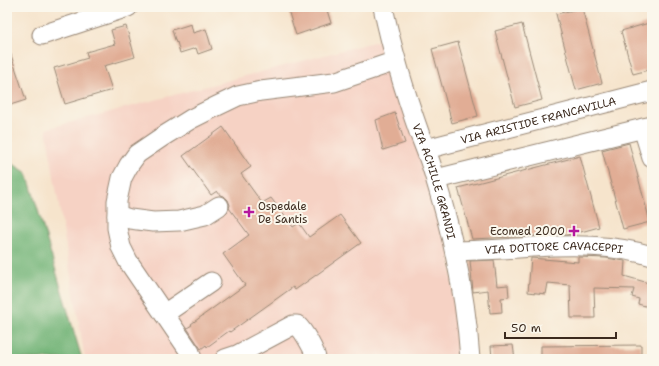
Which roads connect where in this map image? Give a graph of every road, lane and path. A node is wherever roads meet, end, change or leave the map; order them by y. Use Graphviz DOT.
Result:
graph roads {
  1 [pos="128,7"];
  2 [pos="383,7"];
  3 [pos="42,35"];
  4 [pos="396,61"];
  5 [pos="652,92"];
  6 [pos="648,127"];
  7 [pos="426,150"];
  8 [pos="652,158"];
  9 [pos="436,179"];
  10 [pos="219,206"];
  11 [pos="117,215"];
  12 [pos="455,251"];
  13 [pos="652,256"];
  14 [pos="211,282"];
  15 [pos="164,314"];
  16 [pos="194,357"];
  17 [pos="225,359"];
  18 [pos="316,359"];
  19 [pos="470,359"];
  1 -- 3 [label="street"];
  2 -- 4 [label="street, VIA ACHILLE GRANDI"];
  4 -- 7 [label="street, VIA ACHILLE GRANDI"];
  4 -- 11 [label="street"];
  5 -- 7 [label="street, VIA ARISTIDE FRANCAVILLA"];
  6 -- 8 [label="street"];
  6 -- 9 [label="street"];
  7 -- 9 [label="street, VIA ACHILLE GRANDI"];
  9 -- 12 [label="street, VIA ACHILLE GRANDI"];
  10 -- 11 [label="street"];
  11 -- 15 [label="street"];
  12 -- 13 [label="street, VIA DOTTORE CAVACEPPI"];
  12 -- 19 [label="street, VIA ACHILLE GRANDI"];
  14 -- 15 [label="street"];
  15 -- 16 [label="street"];
  17 -- 18 [label="street"];
}
